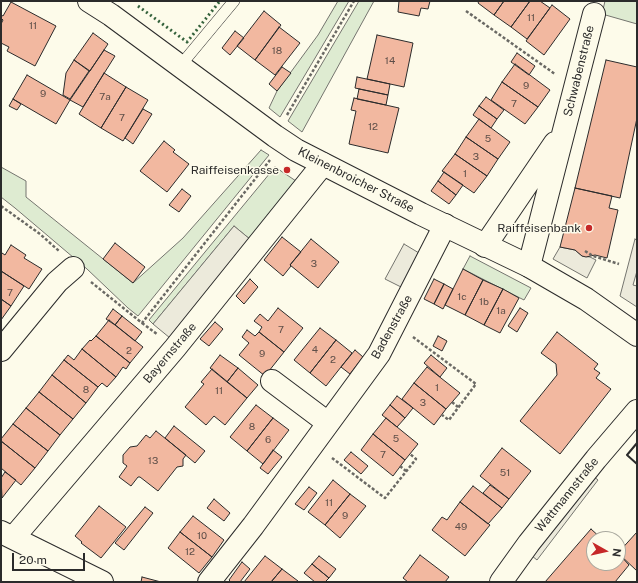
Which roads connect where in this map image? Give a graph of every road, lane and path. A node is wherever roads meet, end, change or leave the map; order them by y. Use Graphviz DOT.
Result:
graph roads {
  1 [pos="89,1"];
  2 [pos="234,1"];
  3 [pos="354,1"];
  4 [pos="466,11"];
  5 [pos="594,14"];
  6 [pos="180,66"];
  7 [pos="574,89"];
  8 [pos="564,129"];
  9 [pos="280,139"];
  10 [pos="323,164"];
  11 [pos="1,206"];
  12 [pos="445,225"];
  13 [pos="486,246"];
  14 [pos="585,251"];
  15 [pos="619,264"];
  16 [pos="529,266"];
  17 [pos="73,268"];
  18 [pos="395,324"];
  19 [pos="637,335"];
  20 [pos="1,350"];
  21 [pos="272,381"];
  22 [pos="452,402"];
  23 [pos="458,407"];
  24 [pos="637,411"];
  25 [pos="442,415"];
  26 [pos="328,423"];
  27 [pos="313,443"];
  28 [pos="410,454"];
  29 [pos="400,466"];
  30 [pos="406,471"];
  31 [pos="7,535"];
  32 [pos="102,582"];
  33 [pos="209,582"];
  34 [pos="501,582"];
  1 -- 6 [label="street, Kleinenbroicher Straße"];
  2 -- 6 [label="lane"];
  3 -- 9 [label="path"];
  4 -- 7 [label="path"];
  5 -- 7 [label="street, Schwabenstraße"];
  6 -- 9 [label="street, Kleinenbroicher Straße"];
  7 -- 8 [label="street, Schwabenstraße"];
  8 -- 13 [label="street, Schwabenstraße"];
  8 -- 16 [label="street, Schwabenstraße"];
  9 -- 10 [label="street, Kleinenbroicher Straße"];
  9 -- 17 [label="path"];
  10 -- 12 [label="street, Kleinenbroicher Straße"];
  10 -- 31 [label="street, Bayernstraße"];
  11 -- 17 [label="path"];
  12 -- 13 [label="street, Kleinenbroicher Straße"];
  12 -- 18 [label="street, Badenstraße"];
  13 -- 16 [label="street, Kleinenbroicher Straße"];
  14 -- 15 [label="path"];
  16 -- 19 [label="street, Kleinenbroicher Straße"];
  17 -- 20 [label="street"];
  18 -- 23 [label="path"];
  18 -- 26 [label="street, Badenstraße"];
  21 -- 26 [label="street"];
  22 -- 23 [label="path"];
  23 -- 25 [label="path"];
  24 -- 34 [label="street, Wattmannstraße"];
  26 -- 27 [label="street, Badenstraße"];
  27 -- 30 [label="path"];
  27 -- 33 [label="street, Badenstraße"];
  28 -- 30 [label="path"];
  29 -- 30 [label="path"];
  31 -- 32 [label="street"];
}
